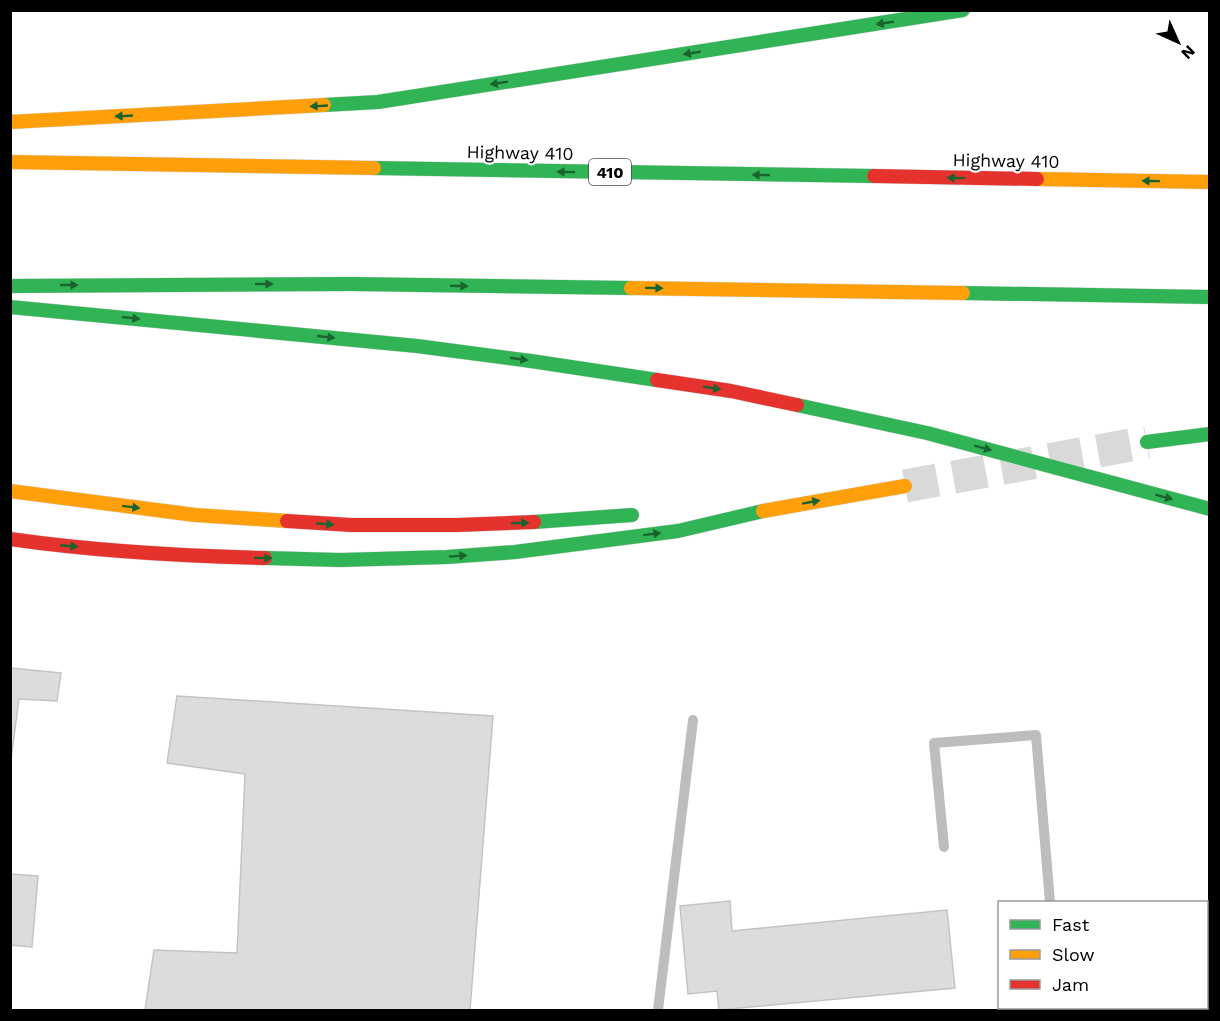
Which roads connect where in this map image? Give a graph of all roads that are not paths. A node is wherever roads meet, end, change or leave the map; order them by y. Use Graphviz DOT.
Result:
graph roads {
  1 [pos="963,10"];
  2 [pos="10,122"];
  3 [pos="10,162"];
  4 [pos="1209,182"];
  5 [pos="10,286"];
  6 [pos="1209,297"];
  7 [pos="10,306"];
  8 [pos="1209,434"];
  9 [pos="1147,442"];
  10 [pos="905,486"];
  11 [pos="10,491"];
  12 [pos="1209,509"];
  13 [pos="696,512"];
  14 [pos="754,512"];
  15 [pos="650,514"];
  16 [pos="10,539"];
  17 [pos="693,720"];
  18 [pos="944,847"];
  19 [pos="1050,901"];
  20 [pos="1058,1009"];
  21 [pos="658,1011"];
  22 [pos="1053,1011"];
  1 -- 2 [label="highway, one-way"];
  4 -- 3 [label="highway, Highway 410 / 410, one-way"];
  5 -- 6 [label="highway, one-way"];
  7 -- 12 [label="highway, one-way"];
  8 -- 9 [label="highway"];
  14 -- 10 [label="highway, one-way"];
  11 -- 15 [label="highway, one-way"];
  13 -- 14 [label="highway"];
  16 -- 14 [label="highway, one-way"];
  17 -- 21 [label="lane"];
  18 -- 19 [label="lane"];
  20 -- 22 [label="lane"];
}
